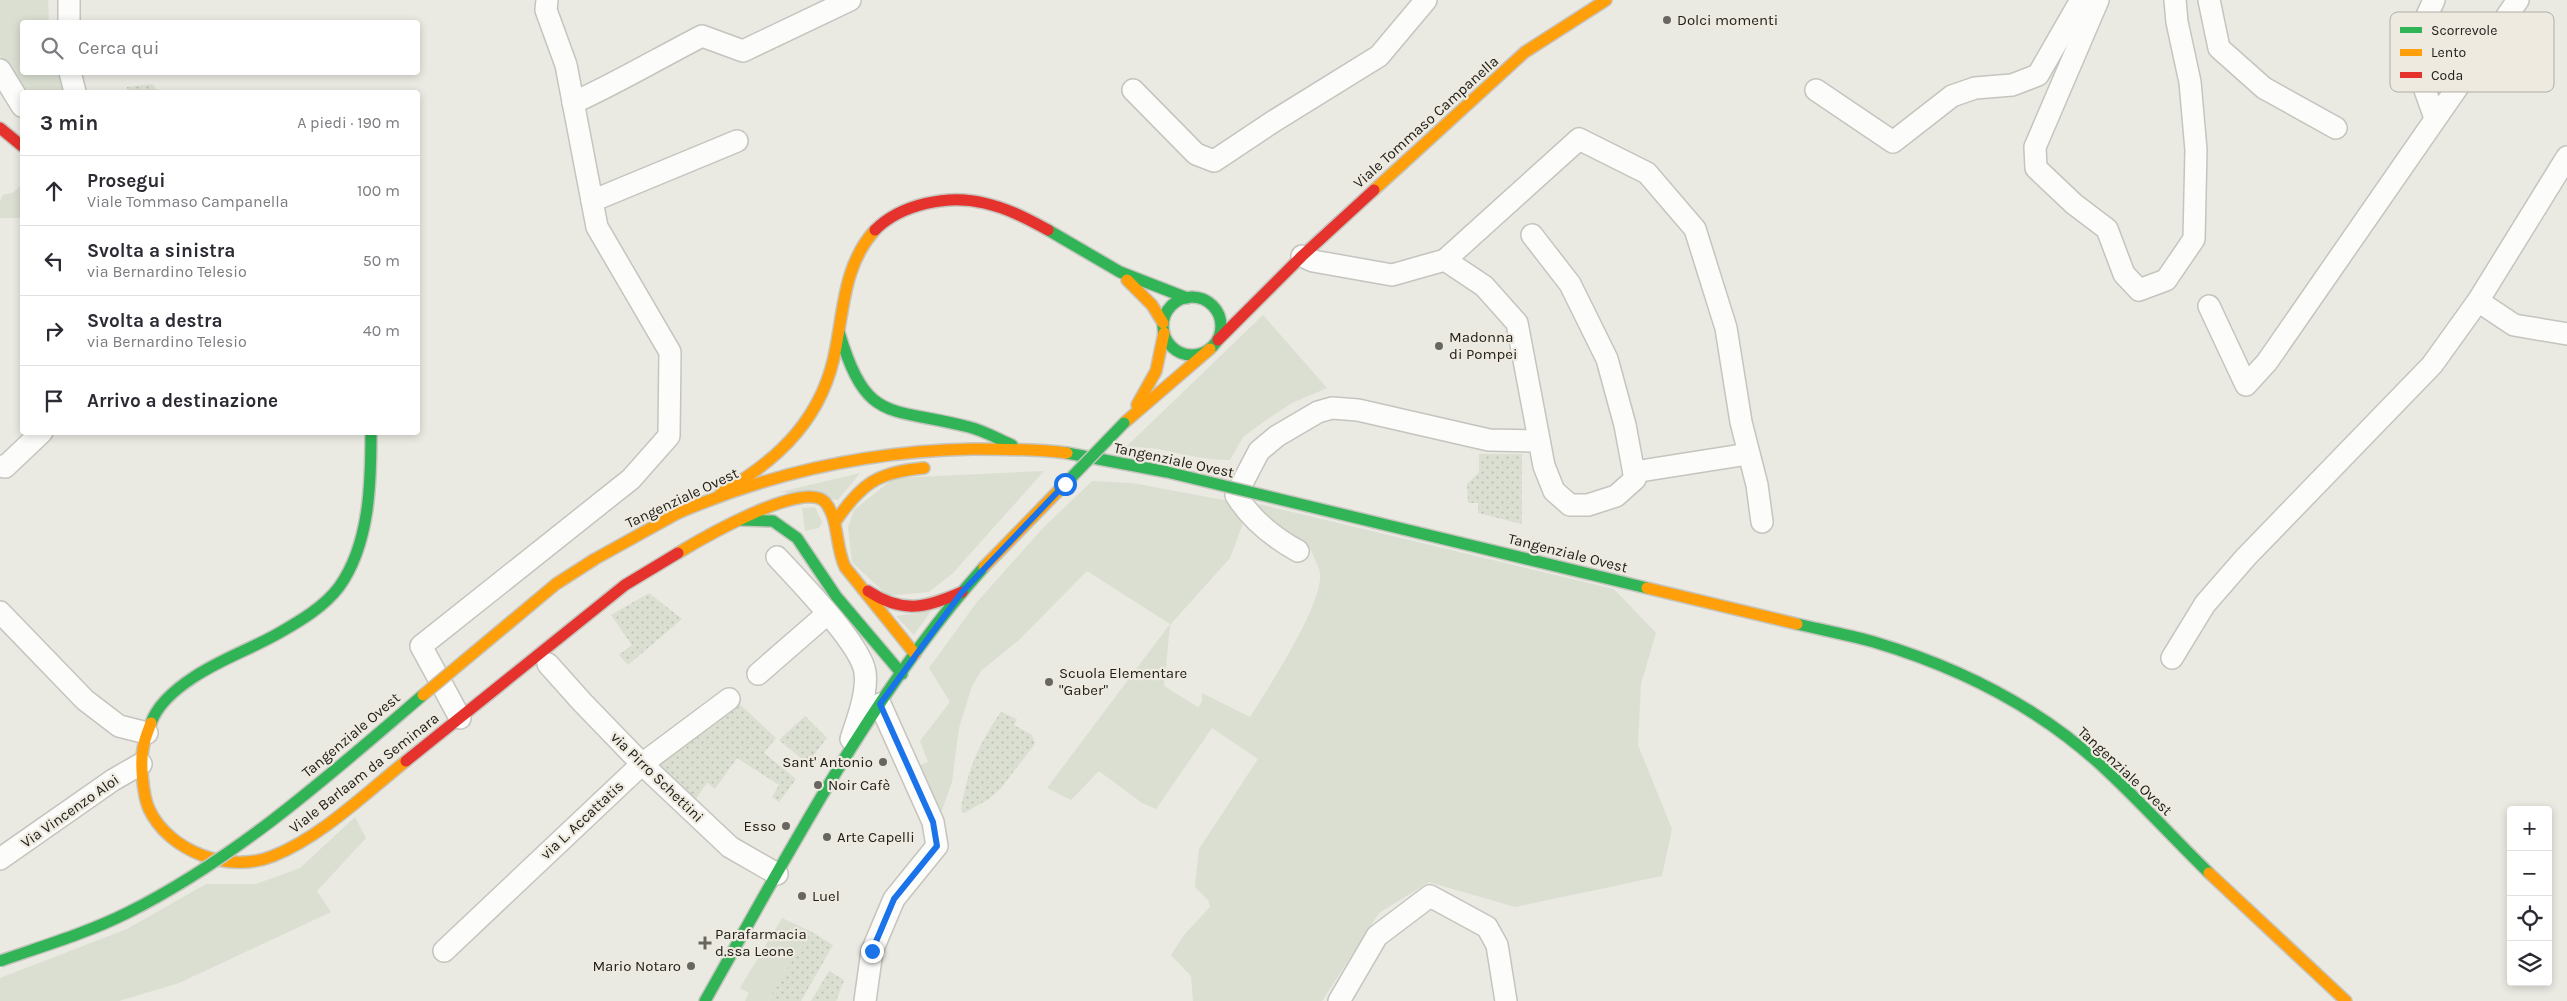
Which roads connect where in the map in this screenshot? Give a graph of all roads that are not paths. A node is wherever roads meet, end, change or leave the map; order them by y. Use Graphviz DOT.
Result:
graph roads {
  1 [pos="69,0"];
  2 [pos="547,0"];
  3 [pos="850,0"];
  4 [pos="1426,0"];
  5 [pos="1606,0"];
  6 [pos="2081,0"];
  7 [pos="2098,0"];
  8 [pos="2175,0"];
  9 [pos="2209,0"];
  10 [pos="2434,0"];
  11 [pos="2518,0"];
  12 [pos="1574,9"];
  13 [pos="2429,12"];
  14 [pos="2510,12"];
  15 [pos="69,20"];
  16 [pos="0,70"];
  17 [pos="71,75"];
  18 [pos="74,90"];
  19 [pos="1133,90"];
  20 [pos="1816,90"];
  21 [pos="2426,92"];
  22 [pos="2454,92"];
  23 [pos="573,102"];
  24 [pos="20,103"];
  25 [pos="2436,118"];
  26 [pos="0,128"];
  27 [pos="2336,128"];
  28 [pos="737,141"];
  29 [pos="20,144"];
  30 [pos="2567,157"];
  31 [pos="592,201"];
  32 [pos="1532,235"];
  33 [pos="1302,256"];
  34 [pos="1445,260"];
  35 [pos="1120,271"];
  36 [pos="1277,281"];
  37 [pos="1245,296"];
  38 [pos="1187,298"];
  39 [pos="1204,300"];
  40 [pos="1226,301"];
  41 [pos="2478,301"];
  42 [pos="2210,306"];
  43 [pos="1164,328"];
  44 [pos="838,331"];
  45 [pos="2567,334"];
  46 [pos="1215,344"];
  47 [pos="1124,423"];
  48 [pos="39,435"];
  49 [pos="371,435"];
  50 [pos="1540,441"];
  51 [pos="1021,449"];
  52 [pos="1748,454"];
  53 [pos="976,461"];
  54 [pos="0,466"];
  55 [pos="939,467"];
  56 [pos="1634,472"];
  57 [pos="720,493"];
  58 [pos="740,520"];
  59 [pos="835,522"];
  60 [pos="1762,522"];
  61 [pos="824,535"];
  62 [pos="797,538"];
  63 [pos="811,541"];
  64 [pos="1298,551"];
  65 [pos="777,557"];
  66 [pos="854,581"];
  67 [pos="962,592"];
  68 [pos="0,612"];
  69 [pos="827,614"];
  70 [pos="874,641"];
  71 [pos="915,654"];
  72 [pos="2172,658"];
  73 [pos="878,661"];
  74 [pos="548,664"];
  75 [pos="758,674"];
  76 [pos="902,674"];
  77 [pos="881,680"];
  78 [pos="729,699"];
  79 [pos="880,704"];
  80 [pos="460,718"];
  81 [pos="147,734"];
  82 [pos="141,764"];
  83 [pos="642,764"];
  84 [pos="840,770"];
  85 [pos="0,859"];
  86 [pos="777,874"];
  87 [pos="444,951"];
  88 [pos="0,961"];
  89 [pos="706,1001"];
  90 [pos="864,1001"];
  91 [pos="1339,1001"];
  92 [pos="1506,1001"];
  93 [pos="2346,1001"];
  1 -- 15 [label="street"];
  2 -- 23 [label="street"];
  3 -- 23 [label="street"];
  4 -- 19 [label="street"];
  5 -- 12 [label="main road, Viale Tommaso Campanella"];
  6 -- 20 [label="street"];
  7 -- 8 [label="street"];
  9 -- 27 [label="street"];
  10 -- 13 [label="street"];
  11 -- 14 [label="street"];
  12 -- 33 [label="main road, Viale Tommaso Campanella"];
  16 -- 24 [label="street"];
  17 -- 18 [label="street"];
  21 -- 25 [label="street"];
  22 -- 25 [label="street"];
  23 -- 31 [label="street"];
  25 -- 42 [label="street"];
  26 -- 29 [label="main road"];
  28 -- 31 [label="street"];
  30 -- 41 [label="street"];
  31 -- 80 [label="street"];
  32 -- 56 [label="street"];
  33 -- 34 [label="street"];
  33 -- 36 [label="main road, Viale Tommaso Campanella"];
  34 -- 50 [label="street"];
  34 -- 52 [label="street"];
  35 -- 38 [label="main road"];
  35 -- 43 [label="main road"];
  35 -- 44 [label="main road"];
  36 -- 37 [label="main road, Viale Tommaso Campanella"];
  36 -- 46 [label="main road, Viale Tommaso Campanella"];
  38 -- 39 [label="main road"];
  38 -- 43 [label="main road"];
  39 -- 40 [label="main road"];
  39 -- 46 [label="main road"];
  41 -- 45 [label="street"];
  41 -- 72 [label="street"];
  43 -- 46 [label="main road"];
  43 -- 47 [label="main road, Viale Tommaso Campanella"];
  44 -- 51 [label="main road"];
  44 -- 57 [label="main road"];
  46 -- 47 [label="main road, Viale Tommaso Campanella"];
  47 -- 67 [label="main road, Viale Tommaso Campanella, bridge"];
  48 -- 54 [label="street"];
  49 -- 81 [label="main road, Viale Barlaam da Seminara"];
  50 -- 56 [label="street"];
  50 -- 64 [label="street"];
  51 -- 53 [label="main road"];
  51 -- 57 [label="main road, Tangenziale Ovest"];
  51 -- 93 [label="main road, Tangenziale Ovest, bridge"];
  52 -- 56 [label="street"];
  52 -- 60 [label="street"];
  55 -- 59 [label="main road"];
  57 -- 88 [label="main road, Tangenziale Ovest, bridge"];
  58 -- 59 [label="main road, Viale Barlaam da Seminara"];
  58 -- 62 [label="main road"];
  58 -- 80 [label="main road, Viale Barlaam da Seminara"];
  59 -- 61 [label="main road"];
  59 -- 66 [label="main road"];
  62 -- 63 [label="main road"];
  62 -- 70 [label="main road"];
  65 -- 69 [label="street"];
  66 -- 67 [label="main road"];
  66 -- 71 [label="main road"];
  67 -- 71 [label="main road, Viale Tommaso Campanella"];
  68 -- 81 [label="street"];
  69 -- 75 [label="street"];
  69 -- 84 [label="street"];
  70 -- 73 [label="main road"];
  70 -- 76 [label="main road"];
  71 -- 76 [label="main road, Viale Tommaso Campanella"];
  74 -- 83 [label="street, via Pirro Schettini"];
  76 -- 79 [label="main road, Viale Tommaso Campanella"];
  77 -- 79 [label="main road"];
  78 -- 83 [label="street, via L. Accattatis"];
  79 -- 84 [label="main road, Viale Tommaso Campanella"];
  79 -- 90 [label="street"];
  80 -- 82 [label="main road, Viale Barlaam da Seminara"];
  81 -- 82 [label="main road, Viale Barlaam da Seminara"];
  82 -- 85 [label="street, Via Vincenzo Aloi"];
  83 -- 86 [label="street, via Pirro Schettini"];
  83 -- 87 [label="street, via L. Accattatis"];
  84 -- 86 [label="main road, Viale Tommaso Campanella"];
  86 -- 89 [label="main road, Viale Tommaso Campanella"];
  91 -- 92 [label="street"];
}
